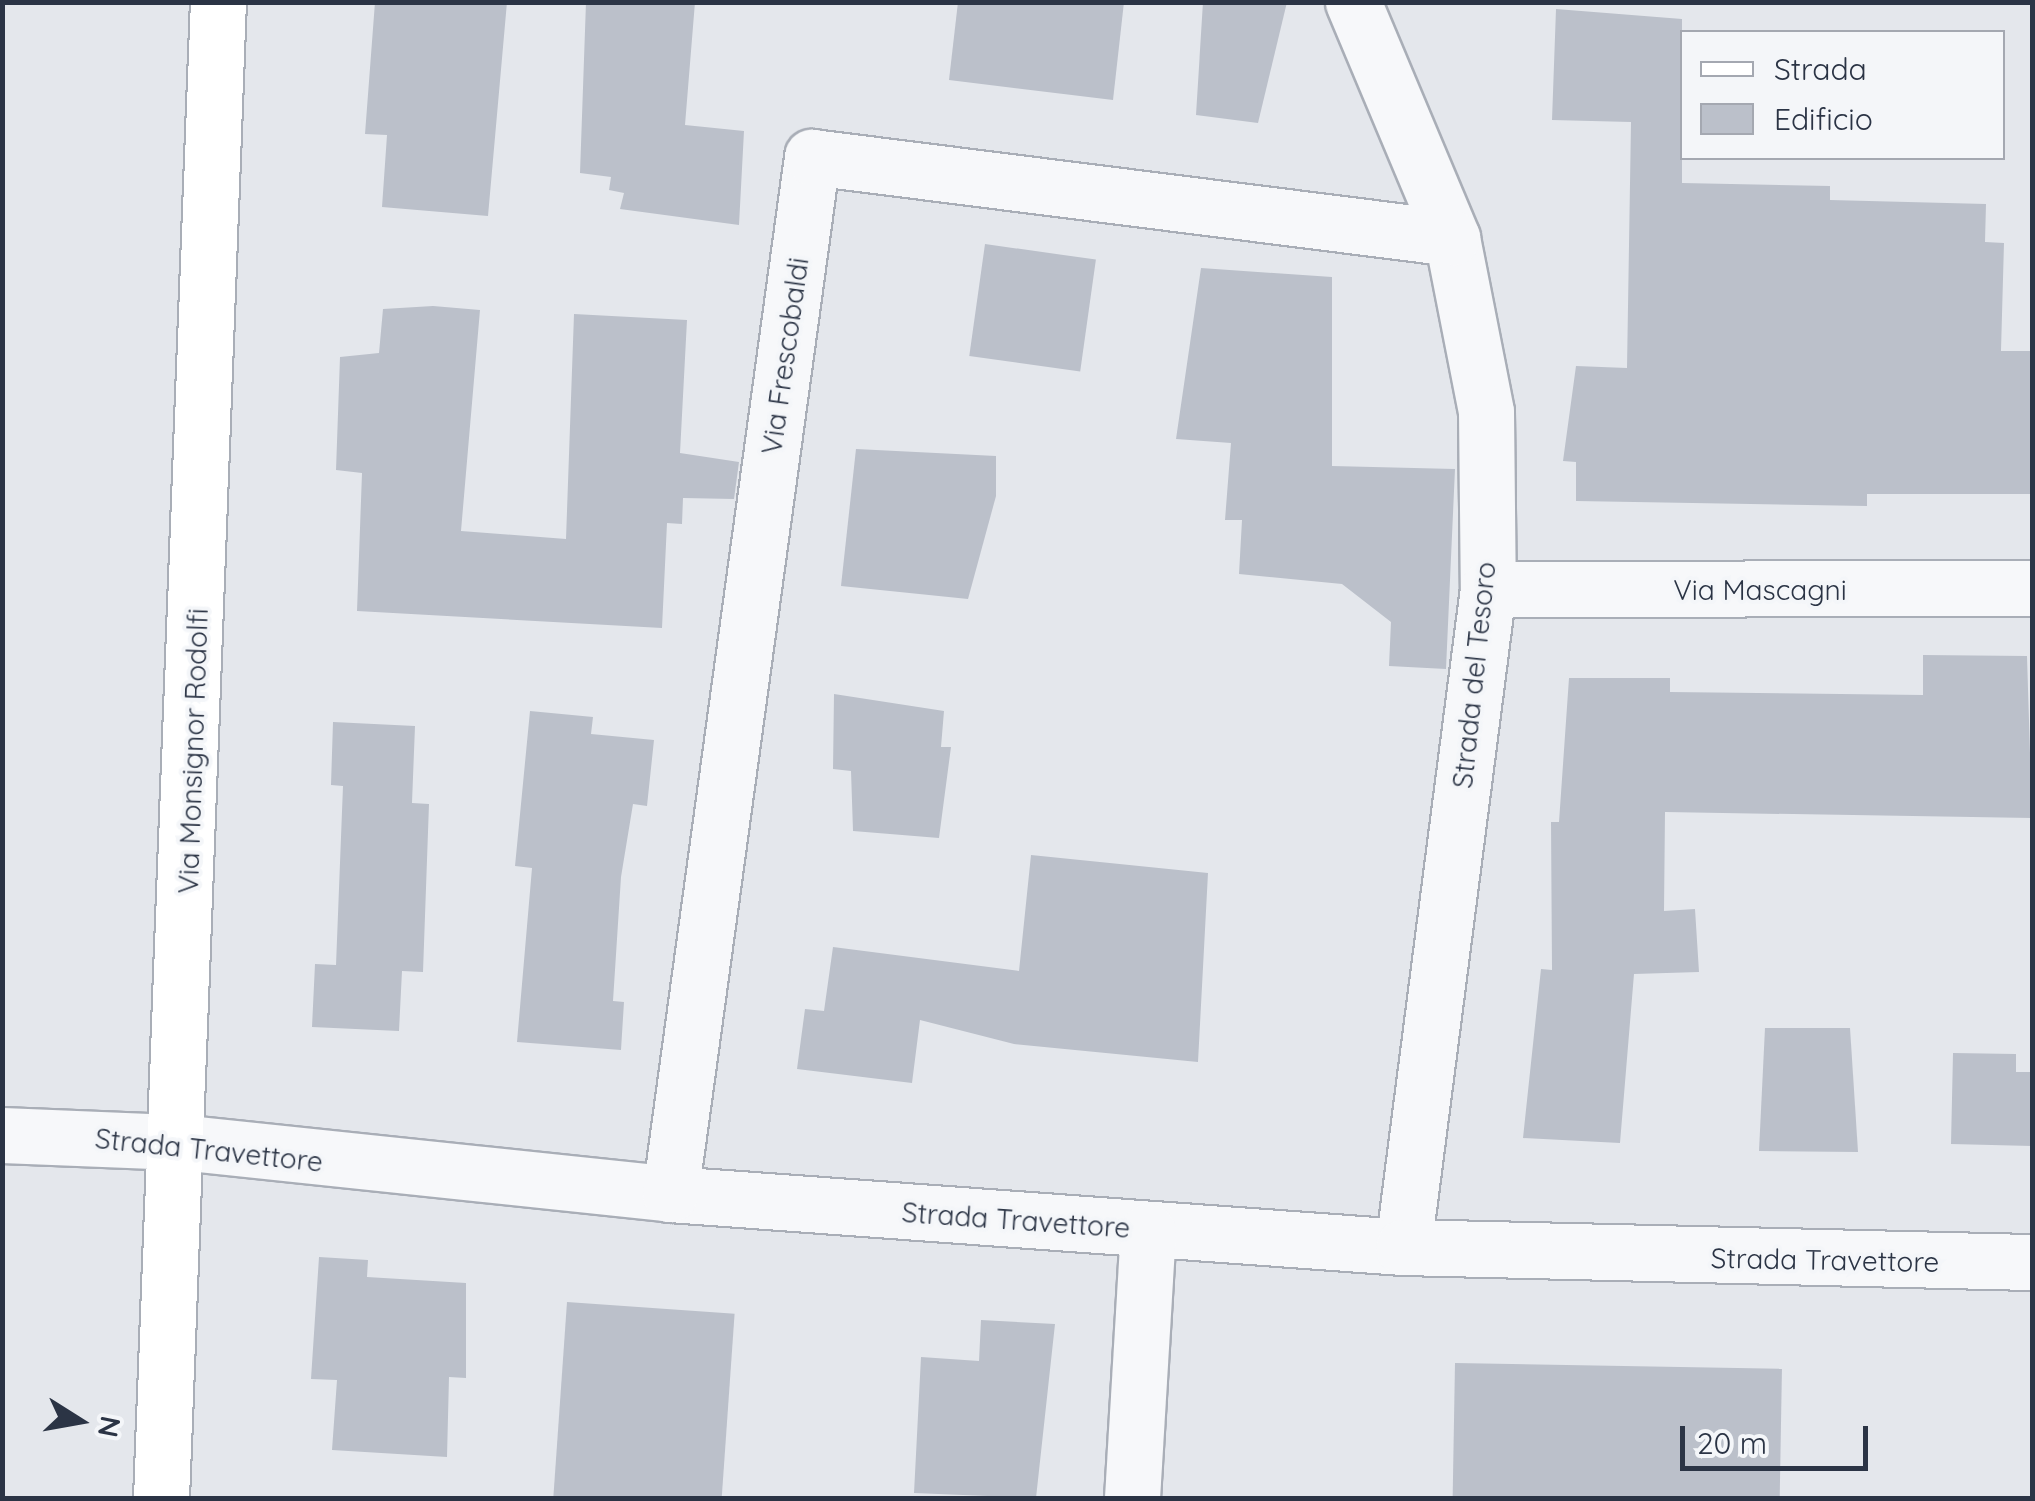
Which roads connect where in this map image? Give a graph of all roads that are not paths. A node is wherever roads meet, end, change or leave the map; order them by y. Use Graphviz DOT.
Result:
graph roads {
  1 [pos="218,2"];
  2 [pos="1353,2"];
  3 [pos="1452,238"];
  4 [pos="1488,588"];
  5 [pos="2032,588"];
  6 [pos="2,1135"];
  7 [pos="179,1142"];
  8 [pos="670,1194"];
  9 [pos="1148,1230"];
  10 [pos="1404,1246"];
  11 [pos="2032,1262"];
  12 [pos="162,1498"];
  13 [pos="1132,1498"];
  1 -- 7 [label="street, Via Monsignor Rodolfi"];
  2 -- 3 [label="street, Strada del Tesoro"];
  3 -- 4 [label="street, Strada del Tesoro"];
  3 -- 8 [label="street, Via Frescobaldi"];
  4 -- 5 [label="street, Via Mascagni"];
  4 -- 10 [label="street, Strada del Tesoro"];
  6 -- 7 [label="street, Strada Travettore"];
  7 -- 8 [label="street, Strada Travettore"];
  7 -- 12 [label="street, Via Monsignor Rodolfi"];
  8 -- 9 [label="street, Strada Travettore"];
  9 -- 10 [label="street, Strada Travettore"];
  9 -- 13 [label="street"];
  10 -- 11 [label="street, Strada Travettore"];
}
